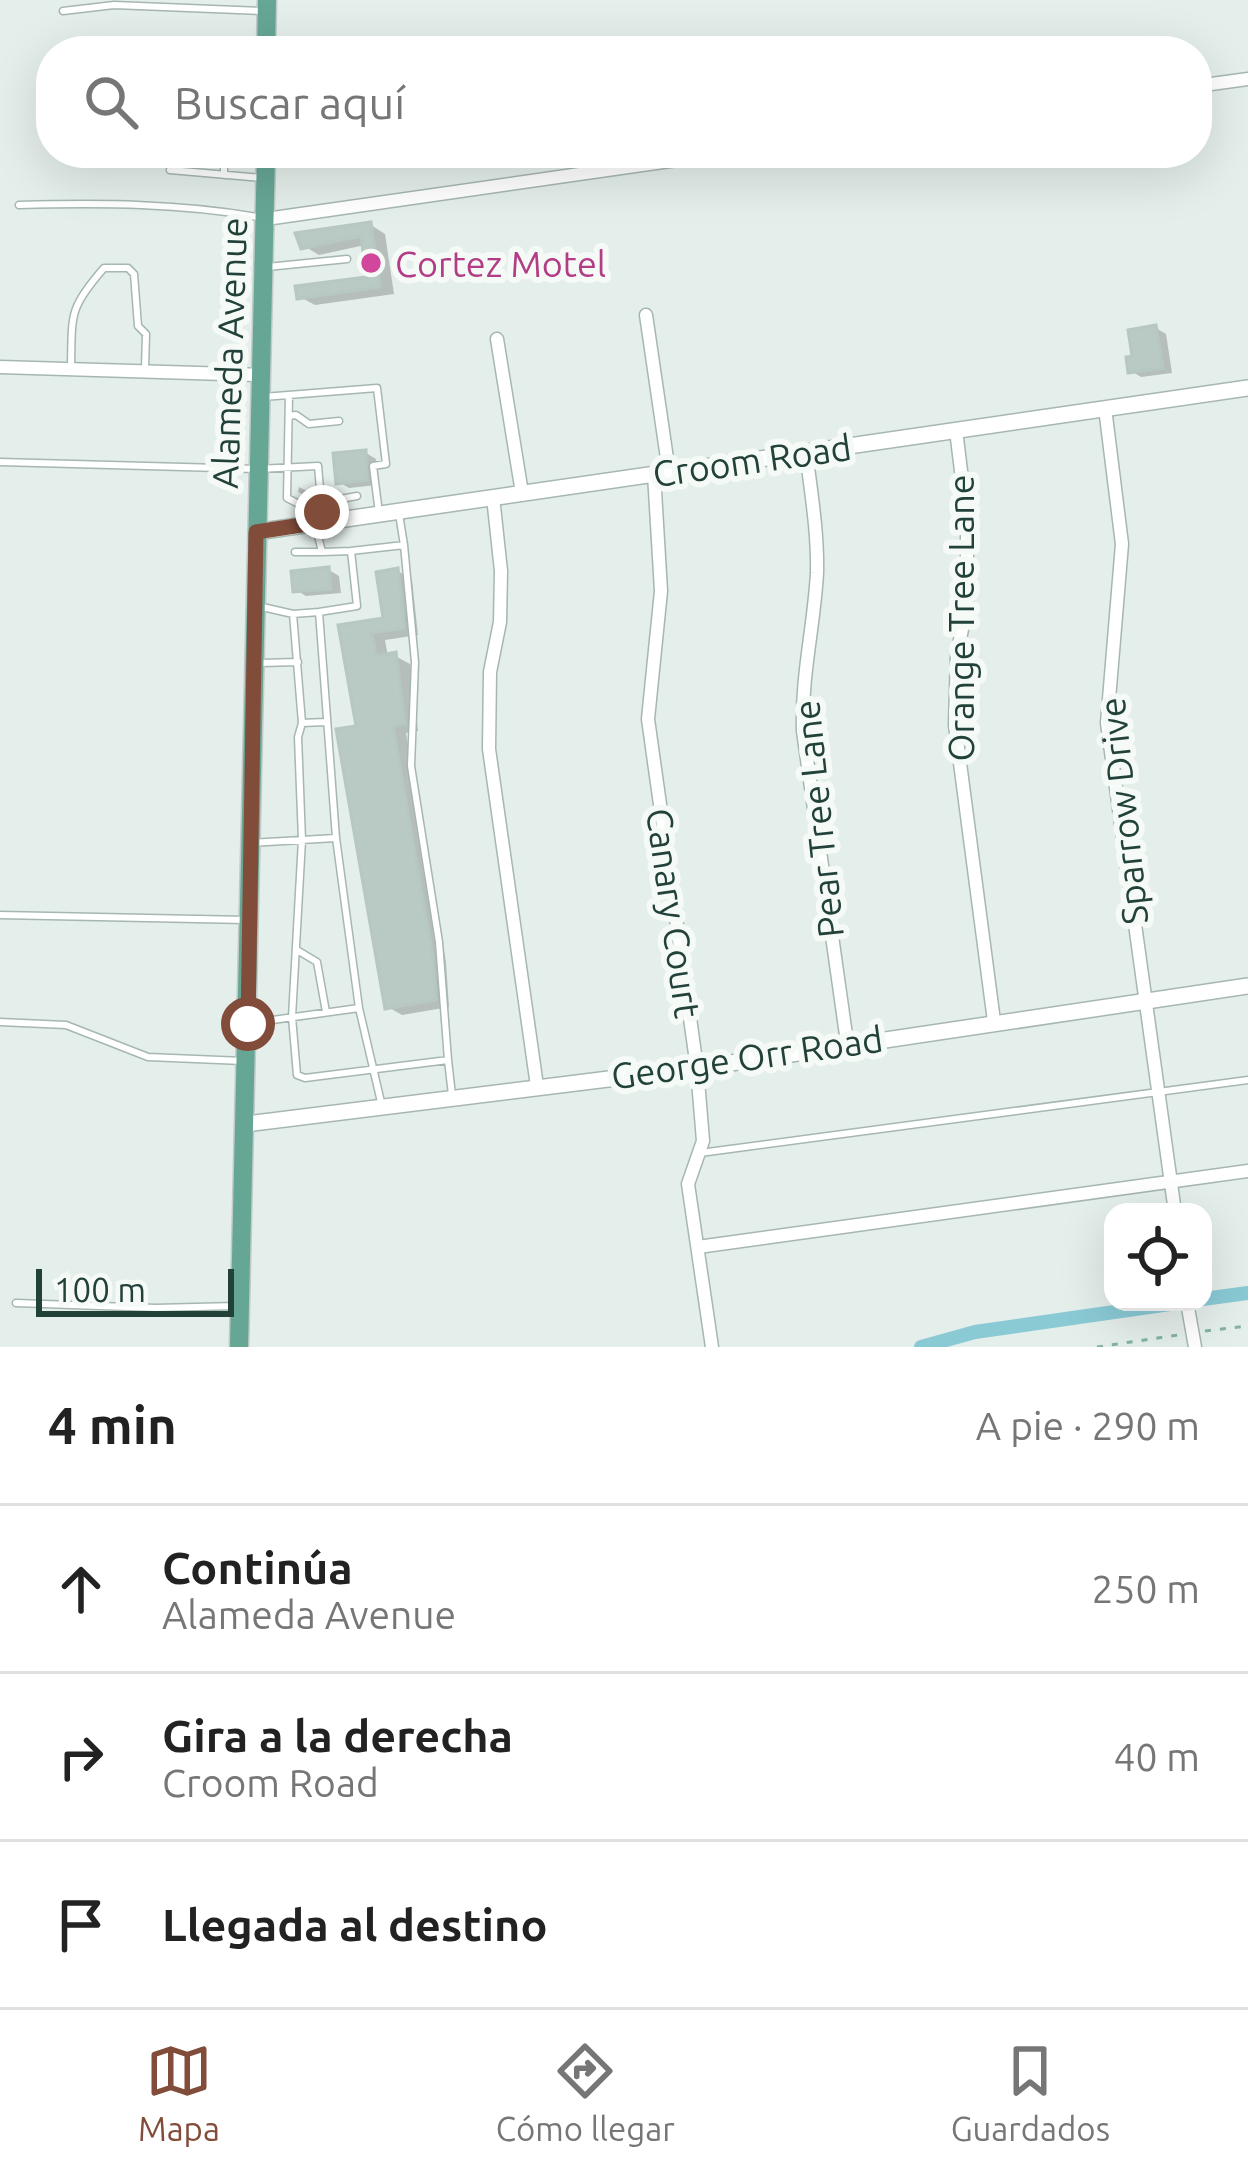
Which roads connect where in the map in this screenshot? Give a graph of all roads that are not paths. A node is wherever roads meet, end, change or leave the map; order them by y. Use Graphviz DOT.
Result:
graph roads {
  1 [pos="267,6"];
  2 [pos="63,10"];
  3 [pos="266,36"];
  4 [pos="1248,79"];
  5 [pos="1212,84"];
  6 [pos="224,168"];
  7 [pos="266,168"];
  8 [pos="621,168"];
  9 [pos="170,170"];
  10 [pos="224,175"];
  11 [pos="266,179"];
  12 [pos="19,205"];
  13 [pos="266,219"];
  14 [pos="347,260"];
  15 [pos="264,267"];
  16 [pos="646,315"];
  17 [pos="497,339"];
  18 [pos="0,367"];
  19 [pos="71,370"];
  20 [pos="145,371"];
  21 [pos="260,375"];
  22 [pos="1248,388"];
  23 [pos="289,395"];
  24 [pos="260,397"];
  25 [pos="1105,409"];
  26 [pos="289,416"];
  27 [pos="338,421"];
  28 [pos="956,430"];
  29 [pos="806,452"];
  30 [pos="0,462"];
  31 [pos="288,467"];
  32 [pos="258,469"];
  33 [pos="661,473"];
  34 [pos="522,493"];
  35 [pos="357,496"];
  36 [pos="493,497"];
  37 [pos="320,502"];
  38 [pos="399,511"];
  39 [pos="379,514"];
  40 [pos="315,523"];
  41 [pos="256,532"];
  42 [pos="404,545"];
  43 [pos="351,551"];
  44 [pos="295,552"];
  45 [pos="322,552"];
  46 [pos="255,606"];
  47 [pos="320,612"];
  48 [pos="293,614"];
  49 [pos="298,662"];
  50 [pos="254,663"];
  51 [pos="325,722"];
  52 [pos="302,723"];
  53 [pos="336,838"];
  54 [pos="302,840"];
  55 [pos="251,843"];
  56 [pos="0,915"];
  57 [pos="250,920"];
  58 [pos="297,950"];
  59 [pos="1248,986"];
  60 [pos="1147,1003"];
  61 [pos="359,1008"];
  62 [pos="326,1012"];
  63 [pos="292,1017"];
  64 [pos="994,1021"];
  65 [pos="0,1022"];
  66 [pos="248,1024"];
  67 [pos="847,1042"];
  68 [pos="448,1060"];
  69 [pos="247,1061"];
  70 [pos="697,1067"];
  71 [pos="374,1072"];
  72 [pos="1248,1080"];
  73 [pos="537,1086"];
  74 [pos="1159,1093"];
  75 [pos="453,1097"];
  76 [pos="382,1106"];
  77 [pos="246,1124"];
  78 [pos="700,1153"];
  79 [pos="1248,1171"];
  80 [pos="1172,1182"];
  81 [pos="1174,1203"];
  82 [pos="698,1247"];
  83 [pos="16,1303"];
  84 [pos="240,1306"];
  85 [pos="238,1347"];
  86 [pos="712,1347"];
  1 -- 2 [label="lane"];
  1 -- 3 [label="main road"];
  4 -- 5 [label="street"];
  6 -- 10 [label="lane"];
  7 -- 11 [label="main road, Alameda Avenue"];
  8 -- 13 [label="street"];
  9 -- 10 [label="lane"];
  10 -- 11 [label="lane"];
  11 -- 13 [label="main road, Alameda Avenue"];
  12 -- 13 [label="lane"];
  13 -- 15 [label="main road, Alameda Avenue"];
  14 -- 15 [label="lane"];
  15 -- 21 [label="main road, Alameda Avenue"];
  16 -- 33 [label="street, Canary Court"];
  17 -- 34 [label="street"];
  18 -- 19 [label="street"];
  19 -- 20 [label="street"];
  19 -- 20 [label="lane"];
  20 -- 21 [label="street"];
  21 -- 24 [label="main road, Alameda Avenue"];
  22 -- 25 [label="street, Croom Road"];
  23 -- 24 [label="lane"];
  23 -- 26 [label="lane"];
  23 -- 39 [label="lane"];
  24 -- 32 [label="main road, Alameda Avenue"];
  25 -- 28 [label="street, Croom Road"];
  25 -- 60 [label="street, Sparrow Drive"];
  26 -- 27 [label="lane"];
  26 -- 31 [label="lane"];
  28 -- 29 [label="street, Croom Road"];
  28 -- 64 [label="street, Orange Tree Lane"];
  29 -- 33 [label="street, Croom Road"];
  29 -- 67 [label="street, Pear Tree Lane"];
  30 -- 32 [label="lane"];
  31 -- 32 [label="lane"];
  31 -- 37 [label="lane"];
  31 -- 37 [label="lane"];
  32 -- 41 [label="main road, Alameda Avenue"];
  33 -- 34 [label="street, Croom Road"];
  33 -- 70 [label="street, Canary Court"];
  34 -- 36 [label="street, Croom Road"];
  35 -- 37 [label="lane"];
  36 -- 38 [label="street, Croom Road"];
  36 -- 73 [label="street"];
  37 -- 40 [label="lane"];
  38 -- 39 [label="street, Croom Road"];
  38 -- 42 [label="lane"];
  39 -- 40 [label="street, Croom Road"];
  40 -- 41 [label="street, Croom Road"];
  40 -- 45 [label="lane"];
  41 -- 46 [label="main road, Alameda Avenue"];
  42 -- 43 [label="lane"];
  42 -- 68 [label="lane"];
  43 -- 45 [label="lane"];
  43 -- 47 [label="lane"];
  44 -- 45 [label="lane"];
  46 -- 48 [label="lane"];
  46 -- 50 [label="main road, Alameda Avenue"];
  47 -- 48 [label="lane"];
  47 -- 51 [label="lane"];
  48 -- 49 [label="lane"];
  49 -- 50 [label="lane"];
  49 -- 52 [label="lane"];
  50 -- 55 [label="main road, Alameda Avenue"];
  51 -- 52 [label="lane"];
  51 -- 53 [label="lane"];
  52 -- 54 [label="lane"];
  53 -- 54 [label="lane"];
  53 -- 61 [label="lane"];
  54 -- 55 [label="lane"];
  54 -- 58 [label="lane"];
  55 -- 57 [label="main road, Alameda Avenue"];
  56 -- 57 [label="lane"];
  57 -- 66 [label="main road, Alameda Avenue"];
  58 -- 62 [label="lane"];
  58 -- 63 [label="lane"];
  59 -- 60 [label="street, George Orr Road"];
  60 -- 64 [label="street, George Orr Road"];
  60 -- 74 [label="street, Sparrow Drive"];
  61 -- 62 [label="lane"];
  61 -- 71 [label="lane"];
  62 -- 63 [label="lane"];
  63 -- 66 [label="lane"];
  63 -- 71 [label="lane"];
  64 -- 67 [label="street, George Orr Road"];
  65 -- 69 [label="lane"];
  66 -- 69 [label="main road, Alameda Avenue"];
  67 -- 70 [label="street, George Orr Road"];
  68 -- 71 [label="lane"];
  68 -- 75 [label="lane"];
  69 -- 77 [label="main road, Alameda Avenue"];
  70 -- 73 [label="street, George Orr Road"];
  70 -- 78 [label="street, Canary Court"];
  71 -- 76 [label="lane"];
  72 -- 74 [label="lane"];
  73 -- 75 [label="street, George Orr Road"];
  74 -- 78 [label="lane"];
  74 -- 80 [label="street, Sparrow Drive"];
  75 -- 76 [label="street, George Orr Road"];
  76 -- 77 [label="street, George Orr Road"];
  77 -- 84 [label="main road, Alameda Avenue"];
  78 -- 82 [label="street, Canary Court"];
  79 -- 80 [label="street"];
  80 -- 81 [label="street, Sparrow Drive"];
  80 -- 82 [label="street"];
  82 -- 86 [label="street, Canary Court"];
  83 -- 84 [label="lane"];
  84 -- 85 [label="main road, Alameda Avenue"];
}
